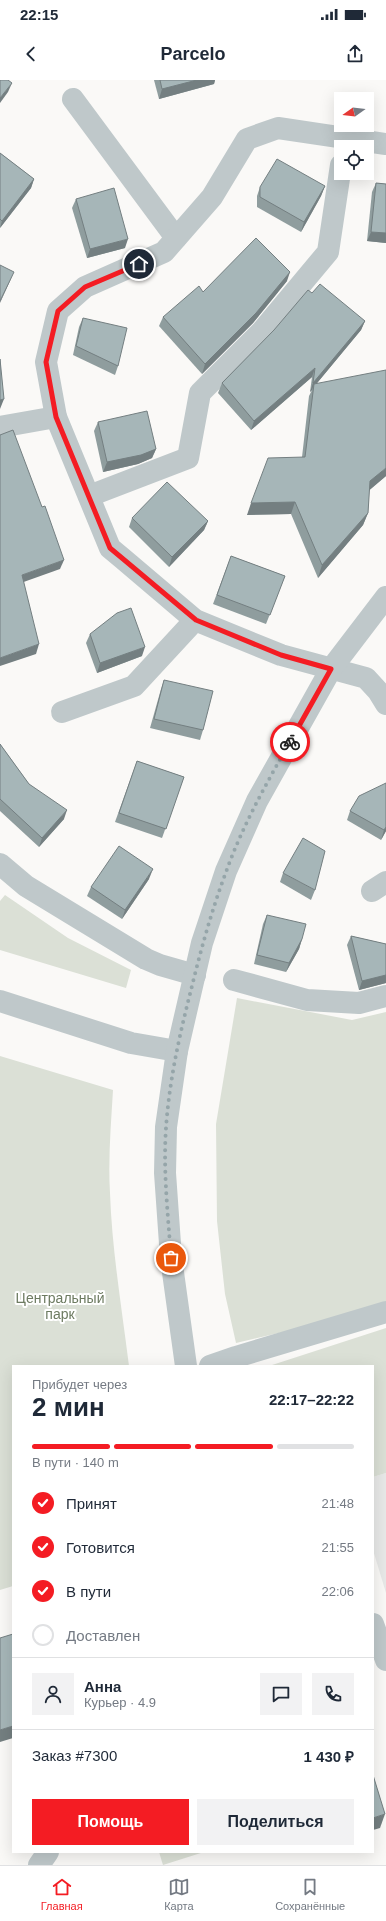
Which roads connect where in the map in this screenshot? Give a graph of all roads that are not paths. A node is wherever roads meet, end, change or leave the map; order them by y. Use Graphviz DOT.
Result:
graph roads {
  1 [pos="73,99"];
  2 [pos="335,140"];
  3 [pos="374,143"];
  4 [pos="386,144"];
  5 [pos="339,180"];
  6 [pos="176,238"];
  7 [pos="56,417"];
  8 [pos="0,427"];
  9 [pos="89,496"];
  10 [pos="386,596"];
  11 [pos="196,620"];
  12 [pos="331,669"];
  13 [pos="386,704"];
  14 [pos="62,712"];
  15 [pos="0,864"];
  16 [pos="195,975"];
  17 [pos="234,980"];
  18 [pos="386,996"];
  19 [pos="0,1001"];
  20 [pos="177,1051"];
  21 [pos="386,1312"];
  22 [pos="186,1365"];
  23 [pos="213,1365"];
  24 [pos="374,1627"];
  25 [pos="386,1660"];
  26 [pos="47,1853"];
  27 [pos="39,1865"];
  1 -- 6 [label="street"];
  2 -- 6 [label="street"];
  3 -- 4 [label="street"];
  5 -- 9 [label="street"];
  6 -- 7 [label="street"];
  7 -- 8 [label="street"];
  7 -- 9 [label="street"];
  9 -- 11 [label="street"];
  10 -- 12 [label="street"];
  11 -- 12 [label="street"];
  11 -- 14 [label="street"];
  12 -- 13 [label="street"];
  12 -- 16 [label="street"];
  15 -- 16 [label="street"];
  16 -- 20 [label="street"];
  17 -- 18 [label="street"];
  19 -- 20 [label="street"];
  20 -- 22 [label="street"];
  21 -- 23 [label="street"];
  24 -- 25 [label="street"];
  26 -- 27 [label="street"];
}
